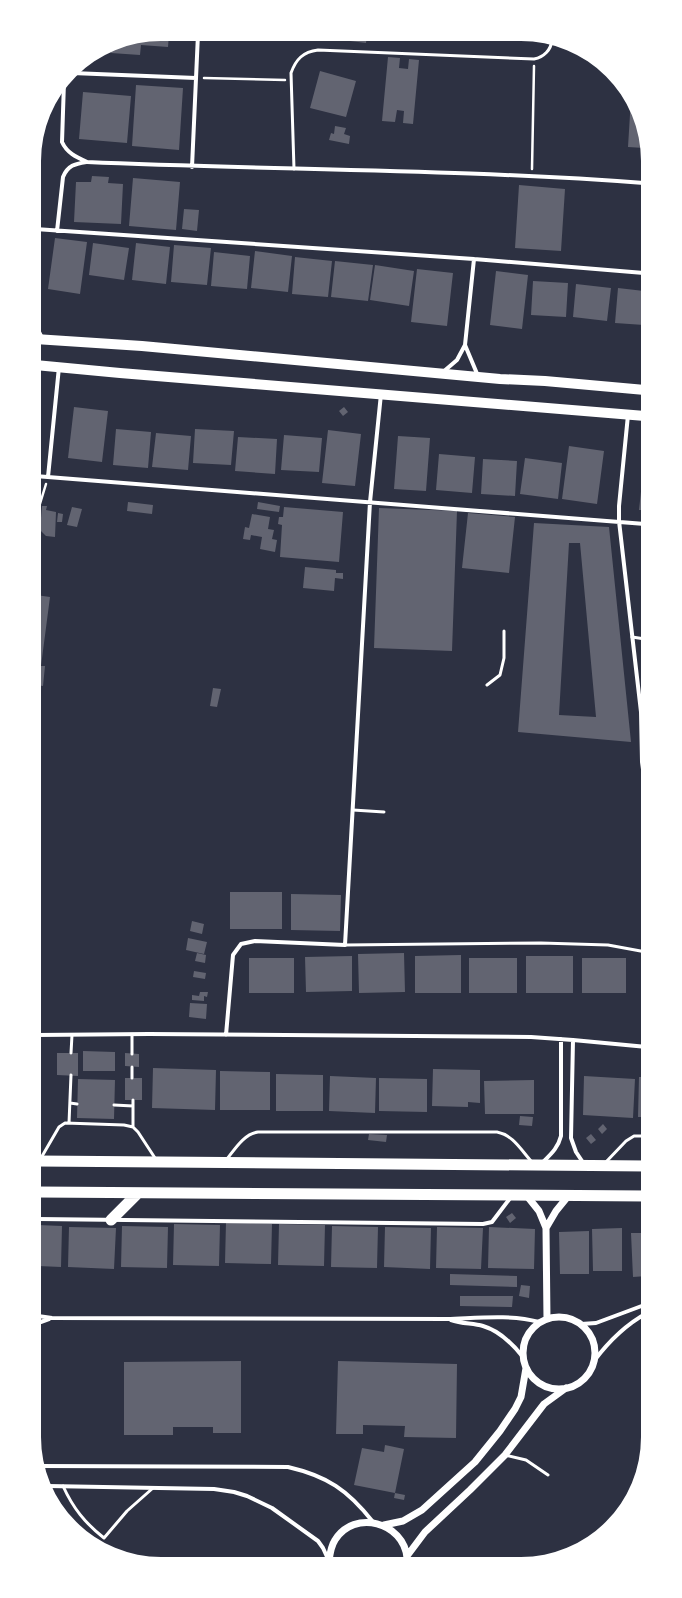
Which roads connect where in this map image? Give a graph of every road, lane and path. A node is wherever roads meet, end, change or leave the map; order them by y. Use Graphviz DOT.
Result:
graph roads {
  1 [pos="198,41"];
  2 [pos="551,45"];
  3 [pos="534,59"];
  4 [pos="80,72"];
  5 [pos="196,78"];
  6 [pos="291,80"];
  7 [pos="64,91"];
  8 [pos="87,162"];
  9 [pos="192,167"];
  10 [pos="294,169"];
  11 [pos="532,175"];
  12 [pos="641,183"];
  13 [pos="41,230"];
  14 [pos="57,231"];
  15 [pos="474,259"];
  16 [pos="641,273"];
  17 [pos="41,340"];
  18 [pos="465,345"];
  19 [pos="41,366"];
  20 [pos="59,367"];
  21 [pos="441,373"];
  22 [pos="478,377"];
  23 [pos="641,390"];
  24 [pos="381,394"];
  25 [pos="628,414"];
  26 [pos="641,416"];
  27 [pos="41,476"];
  28 [pos="48,477"];
  29 [pos="41,500"];
  30 [pos="370,502"];
  31 [pos="619,521"];
  32 [pos="641,524"];
  33 [pos="504,631"];
  34 [pos="632,637"];
  35 [pos="641,638"];
  36 [pos="487,685"];
  37 [pos="641,712"];
  38 [pos="353,810"];
  39 [pos="384,812"];
  40 [pos="345,945"];
  41 [pos="641,951"];
  42 [pos="132,1034"];
  43 [pos="41,1035"];
  44 [pos="72,1035"];
  45 [pos="226,1036"];
  46 [pos="560,1039"];
  47 [pos="573,1040"];
  48 [pos="641,1047"];
  49 [pos="72,1053"];
  50 [pos="132,1054"];
  51 [pos="132,1067"];
  52 [pos="71,1075"];
  53 [pos="132,1078"];
  54 [pos="133,1100"];
  55 [pos="70,1103"];
  56 [pos="77,1104"];
  57 [pos="114,1105"];
  58 [pos="133,1106"];
  59 [pos="70,1123"];
  60 [pos="133,1127"];
  61 [pos="641,1136"];
  62 [pos="41,1156"];
  63 [pos="41,1161"];
  64 [pos="158,1162"];
  65 [pos="224,1163"];
  66 [pos="537,1166"];
  67 [pos="586,1166"];
  68 [pos="602,1166"];
  69 [pos="641,1166"];
  70 [pos="41,1192"];
  71 [pos="138,1193"];
  72 [pos="512,1196"];
  73 [pos="527,1196"];
  74 [pos="568,1196"];
  75 [pos="641,1196"];
  76 [pos="41,1219"];
  77 [pos="111,1220"];
  78 [pos="546,1228"];
  79 [pos="641,1306"];
  80 [pos="41,1316"];
  81 [pos="641,1316"];
  82 [pos="52,1318"];
  83 [pos="447,1319"];
  84 [pos="547,1319"];
  85 [pos="41,1322"];
  86 [pos="539,1322"];
  87 [pos="581,1324"];
  88 [pos="523,1357"];
  89 [pos="594,1361"];
  90 [pos="526,1368"];
  91 [pos="566,1388"];
  92 [pos="505,1455"];
  93 [pos="45,1466"];
  94 [pos="548,1475"];
  95 [pos="52,1486"];
  96 [pos="63,1486"];
  97 [pos="153,1488"];
  98 [pos="373,1522"];
  99 [pos="384,1525"];
  100 [pos="327,1557"];
  101 [pos="329,1557"];
  102 [pos="407,1557"];
  103 [pos="408,1557"];
  1 -- 5 [label="street"];
  2 -- 3 [label="lane"];
  3 -- 6 [label="lane"];
  3 -- 11 [label="path"];
  4 -- 5 [label="street"];
  5 -- 6 [label="path"];
  5 -- 9 [label="street"];
  6 -- 10 [label="lane"];
  7 -- 8 [label="street"];
  8 -- 9 [label="street"];
  8 -- 14 [label="street"];
  9 -- 10 [label="street"];
  10 -- 11 [label="street"];
  11 -- 12 [label="street"];
  13 -- 14 [label="street"];
  14 -- 15 [label="street"];
  15 -- 16 [label="street"];
  15 -- 18 [label="street"];
  17 -- 21 [label="main road"];
  18 -- 21 [label="street"];
  18 -- 22 [label="street"];
  19 -- 20 [label="main road"];
  20 -- 24 [label="main road"];
  20 -- 28 [label="street"];
  21 -- 22 [label="main road"];
  22 -- 23 [label="main road"];
  24 -- 25 [label="main road"];
  24 -- 30 [label="street"];
  25 -- 26 [label="main road"];
  25 -- 31 [label="street"];
  27 -- 28 [label="street"];
  28 -- 29 [label="path"];
  28 -- 30 [label="street"];
  30 -- 31 [label="street"];
  30 -- 38 [label="street"];
  31 -- 32 [label="street"];
  31 -- 34 [label="street"];
  33 -- 36 [label="lane"];
  34 -- 35 [label="lane"];
  34 -- 37 [label="street"];
  38 -- 39 [label="lane"];
  38 -- 40 [label="street"];
  40 -- 41 [label="lane"];
  40 -- 45 [label="street"];
  42 -- 44 [label="street"];
  42 -- 45 [label="street"];
  42 -- 50 [label="lane"];
  43 -- 44 [label="street"];
  44 -- 49 [label="lane"];
  45 -- 46 [label="street"];
  46 -- 47 [label="street"];
  46 -- 66 [label="street"];
  47 -- 48 [label="street"];
  47 -- 67 [label="street"];
  51 -- 53 [label="lane"];
  52 -- 55 [label="lane"];
  54 -- 58 [label="lane"];
  55 -- 56 [label="lane"];
  55 -- 59 [label="lane"];
  57 -- 58 [label="lane"];
  58 -- 60 [label="lane"];
  59 -- 60 [label="lane"];
  59 -- 62 [label="lane"];
  60 -- 64 [label="lane"];
  61 -- 68 [label="lane"];
  63 -- 64 [label="highway"];
  64 -- 65 [label="highway"];
  65 -- 66 [label="highway"];
  65 -- 66 [label="lane"];
  66 -- 67 [label="highway"];
  67 -- 68 [label="highway"];
  68 -- 69 [label="highway"];
  70 -- 71 [label="highway"];
  71 -- 72 [label="highway"];
  71 -- 77 [label="highway"];
  72 -- 73 [label="highway"];
  72 -- 77 [label="street"];
  73 -- 74 [label="highway"];
  73 -- 78 [label="street"];
  74 -- 75 [label="highway"];
  74 -- 78 [label="street"];
  76 -- 77 [label="street"];
  78 -- 84 [label="street"];
  79 -- 87 [label="street"];
  80 -- 82 [label="street"];
  81 -- 89 [label="street"];
  82 -- 83 [label="street"];
  82 -- 85 [label="street"];
  83 -- 86 [label="street"];
  83 -- 88 [label="street"];
  84 -- 86 [label="street"];
  84 -- 87 [label="street"];
  86 -- 88 [label="street"];
  87 -- 89 [label="street"];
  88 -- 90 [label="street"];
  89 -- 91 [label="street"];
  90 -- 91 [label="street"];
  90 -- 99 [label="street"];
  91 -- 92 [label="street"];
  92 -- 94 [label="lane"];
  92 -- 103 [label="street"];
  93 -- 98 [label="street"];
  95 -- 96 [label="street"];
  96 -- 97 [label="street"];
  96 -- 97 [label="lane"];
  97 -- 100 [label="street"];
  98 -- 99 [label="street"];
  98 -- 101 [label="street"];
  99 -- 102 [label="street"];
}
